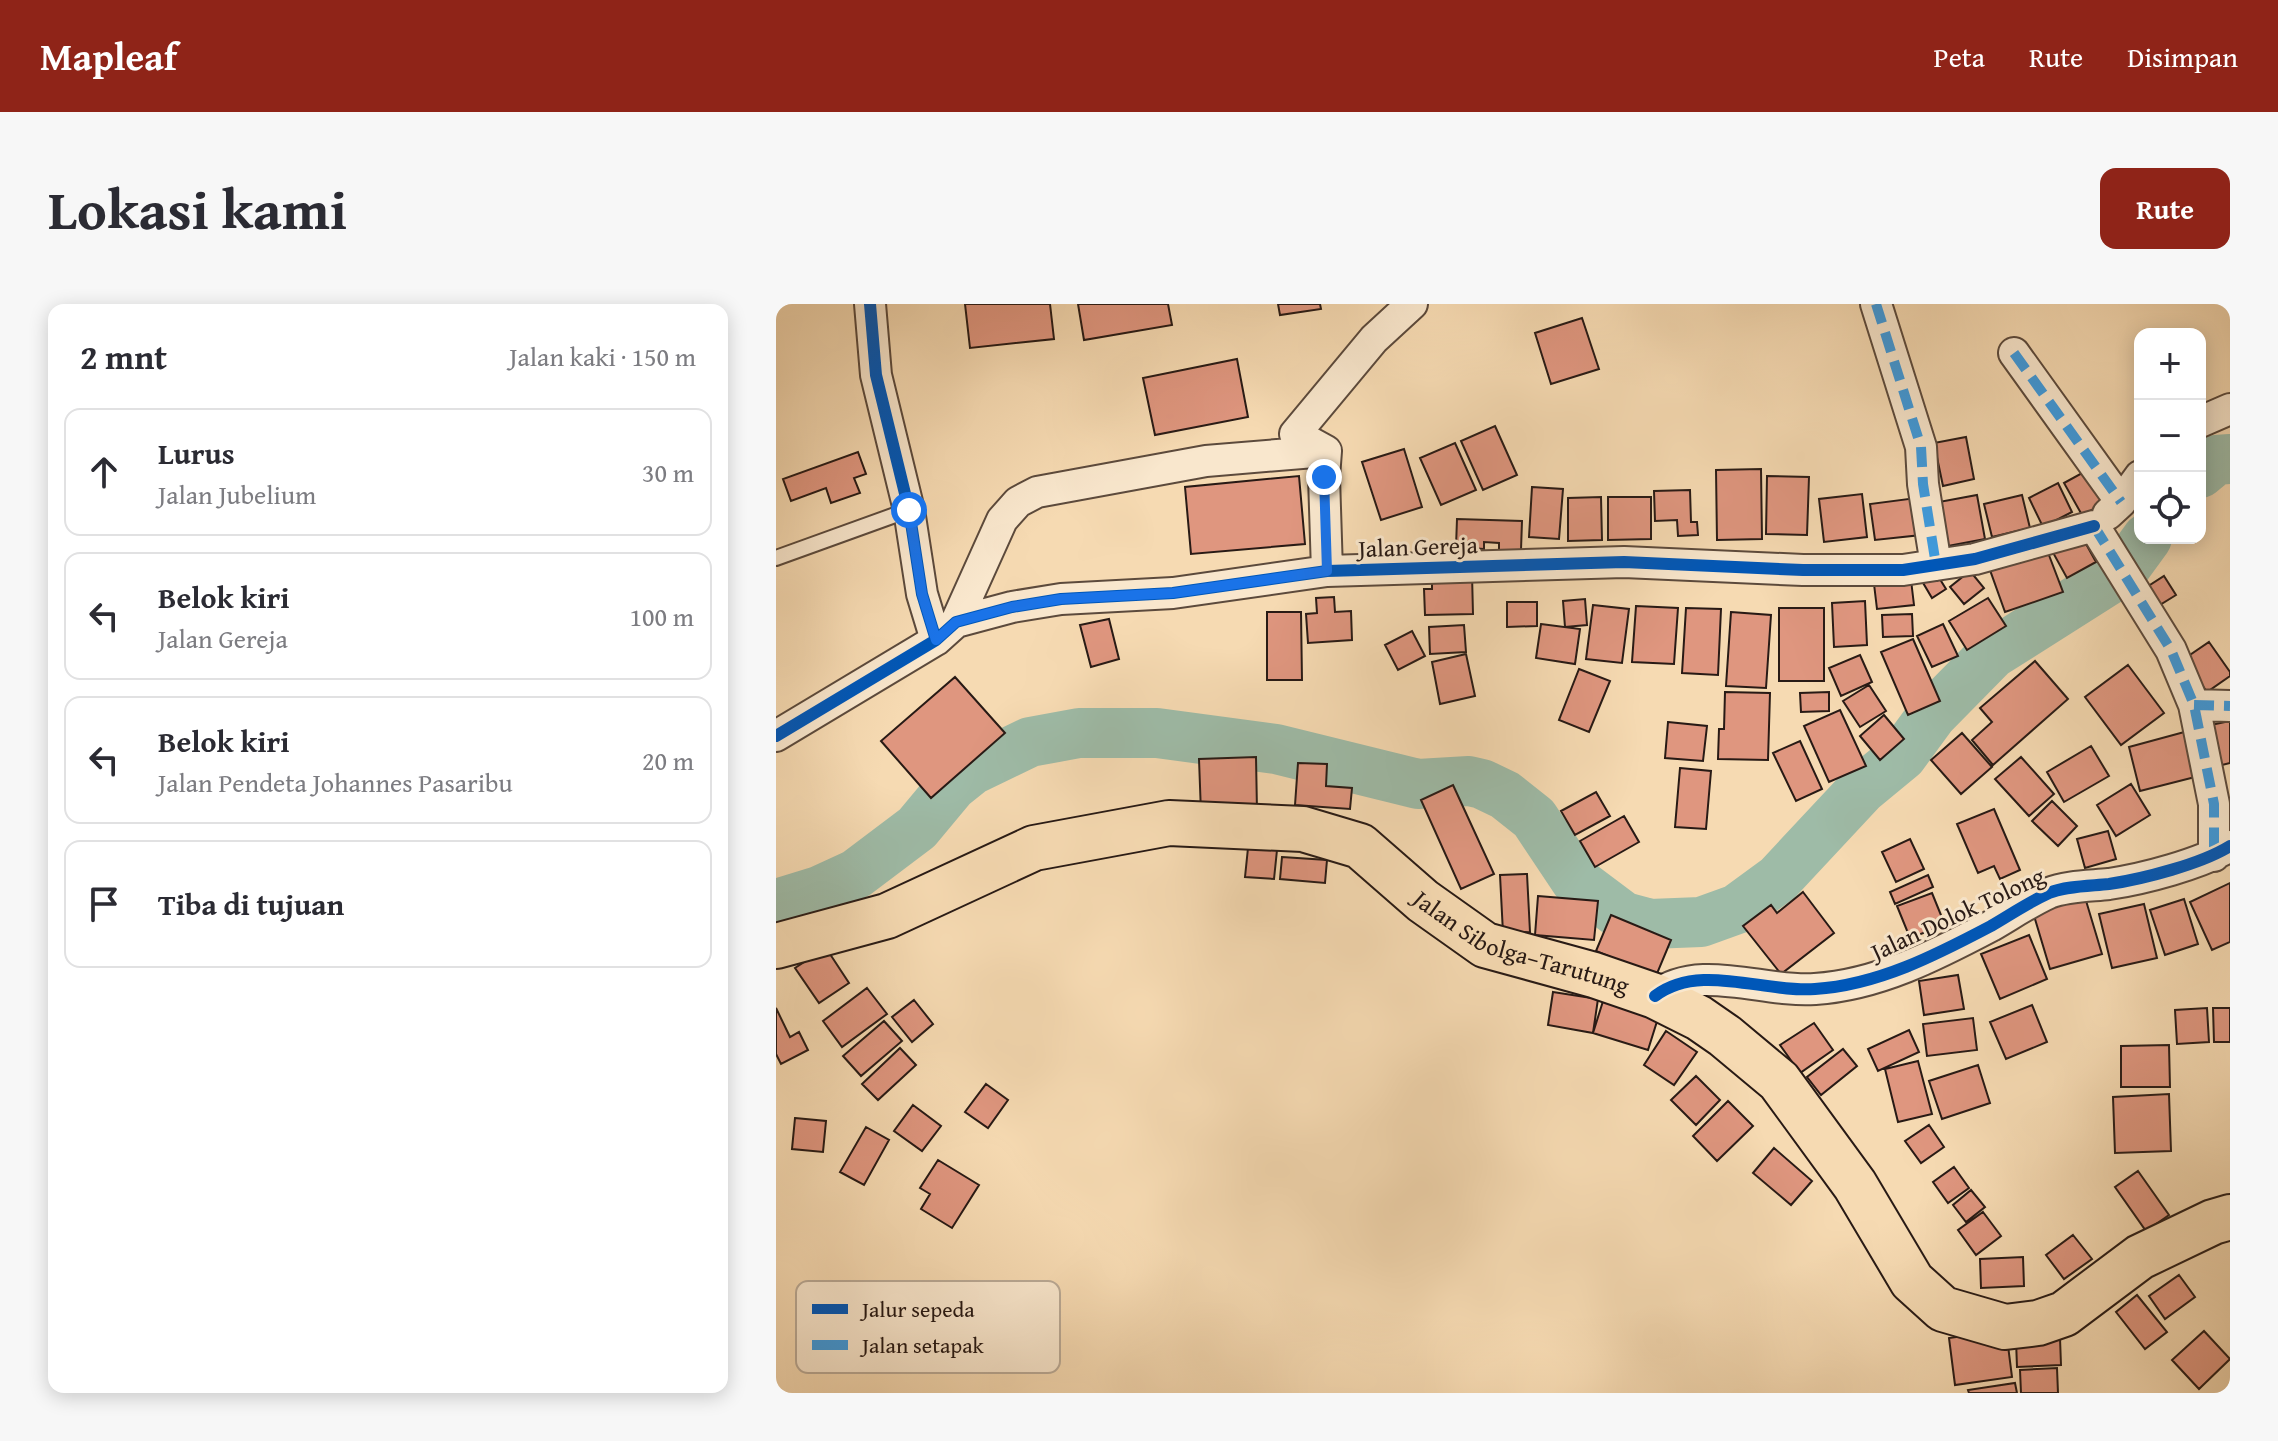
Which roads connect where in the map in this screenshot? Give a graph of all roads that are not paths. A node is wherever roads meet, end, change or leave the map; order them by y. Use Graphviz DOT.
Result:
graph roads {
  1 [pos="870,304"];
  2 [pos="1412,304"];
  3 [pos="1876,304"];
  4 [pos="2014,353"];
  5 [pos="2230,409"];
  6 [pos="2206,419"];
  7 [pos="1326,451"];
  8 [pos="2134,484"];
  9 [pos="2121,502"];
  10 [pos="909,510"];
  11 [pos="2098,533"];
  12 [pos="776,558"];
  13 [pos="1936,565"];
  14 [pos="1327,571"];
  15 [pos="946,631"];
  16 [pos="2194,705"];
  17 [pos="2230,706"];
  18 [pos="776,736"];
  19 [pos="2222,851"];
  20 [pos="776,946"];
  21 [pos="1655,996"];
  22 [pos="2230,1217"];
  1 -- 10 [label="street"];
  2 -- 7 [label="street"];
  3 -- 13 [label="street"];
  4 -- 9 [label="street"];
  5 -- 6 [label="street"];
  7 -- 14 [label="street"];
  7 -- 15 [label="street"];
  8 -- 9 [label="street"];
  9 -- 11 [label="street"];
  10 -- 12 [label="lane"];
  10 -- 15 [label="street"];
  11 -- 13 [label="street, Jalan Gereja"];
  11 -- 16 [label="street"];
  13 -- 14 [label="street, Jalan Gereja"];
  14 -- 15 [label="street, Jalan Gereja"];
  15 -- 18 [label="street, Jalan Gereja"];
  16 -- 17 [label="street"];
  16 -- 19 [label="street"];
  19 -- 21 [label="street, Jalan Dolok Tolong"];
  20 -- 21 [label="highway, Jalan Sibolga–Tarutung"];
  21 -- 22 [label="highway, Jalan Sibolga–Tarutung"];
}
